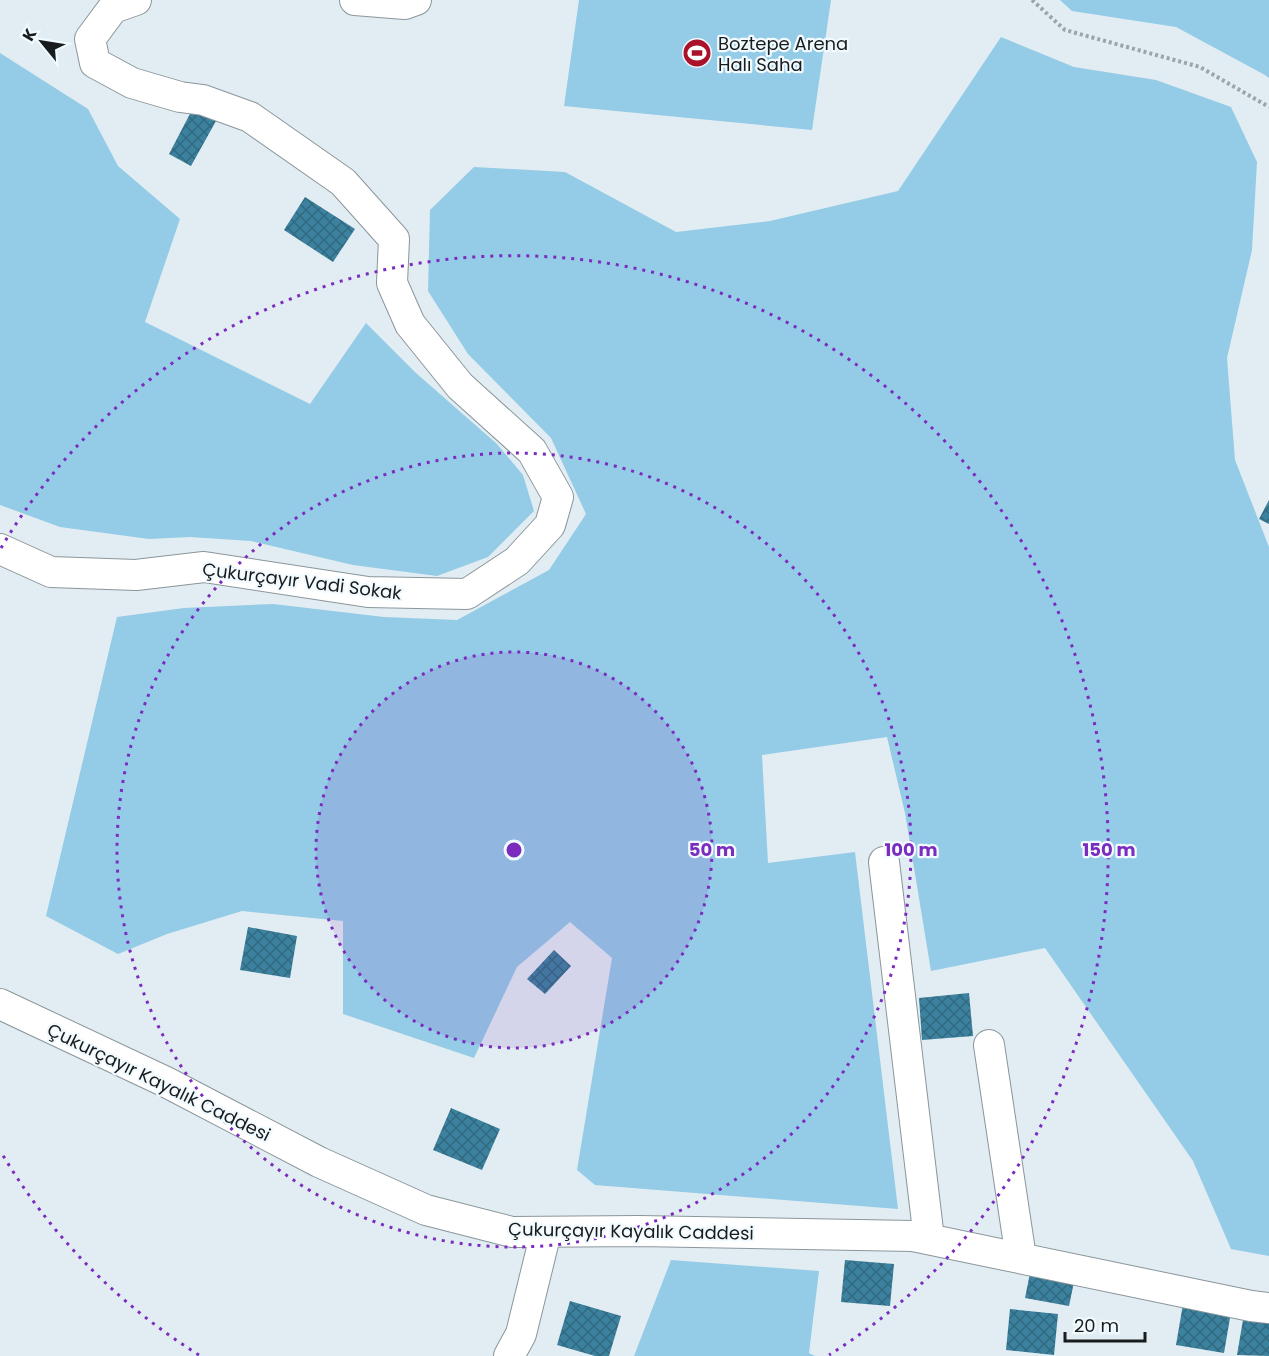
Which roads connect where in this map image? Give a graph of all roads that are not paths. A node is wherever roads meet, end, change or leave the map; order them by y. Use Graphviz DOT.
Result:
graph roads {
  1 [pos="136,0"];
  2 [pos="355,0"];
  3 [pos="416,0"];
  4 [pos="0,549"];
  5 [pos="884,862"];
  6 [pos="0,1004"];
  7 [pos="989,1045"];
  8 [pos="546,1232"];
  9 [pos="929,1239"];
  10 [pos="1021,1258"];
  11 [pos="1269,1308"];
  12 [pos="509,1356"];
  1 -- 4 [label="street, Çukurçayır Vadi Sokak"];
  2 -- 3 [label="street"];
  5 -- 9 [label="street"];
  6 -- 8 [label="street, Çukurçayır Kayalık Caddesi"];
  7 -- 10 [label="street"];
  8 -- 9 [label="street, Çukurçayır Kayalık Caddesi"];
  8 -- 12 [label="street"];
  9 -- 10 [label="street, Çukurçayır Kayalık Caddesi"];
  10 -- 11 [label="street, Çukurçayır Kayalık Caddesi"];
}
